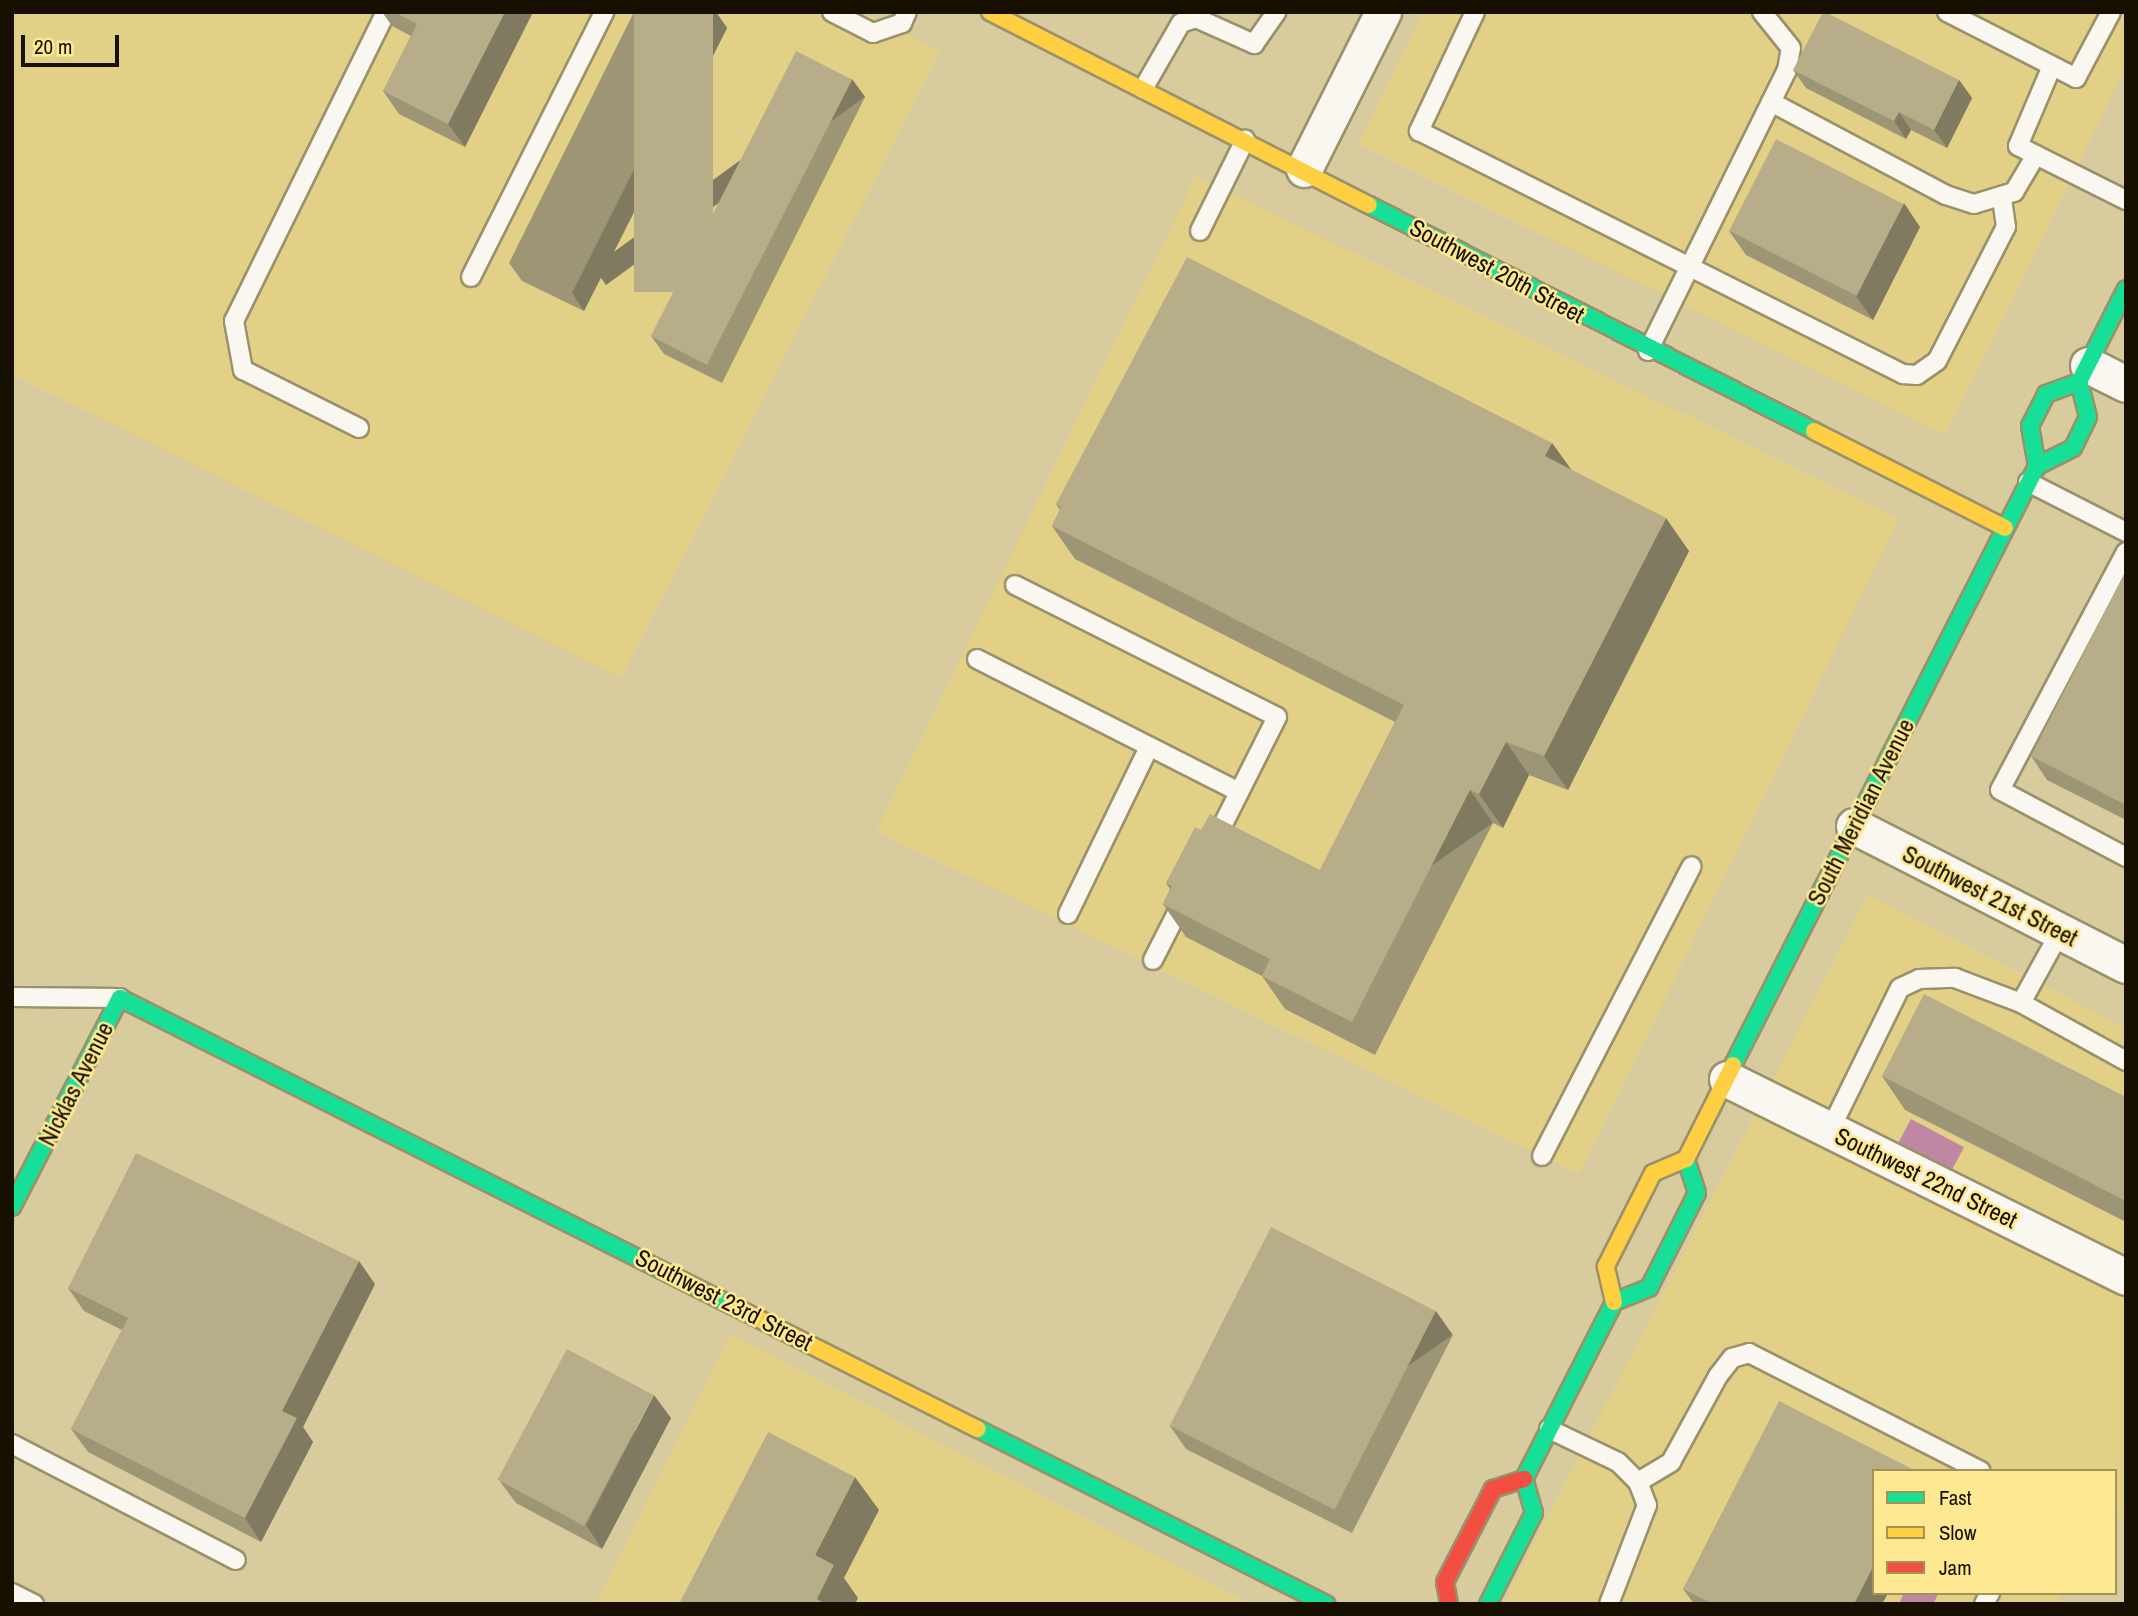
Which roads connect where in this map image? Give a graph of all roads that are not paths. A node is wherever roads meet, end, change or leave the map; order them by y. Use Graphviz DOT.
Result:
graph roads {
  1 [pos="386,12"];
  2 [pos="604,12"];
  3 [pos="832,12"];
  4 [pos="907,12"];
  5 [pos="990,12"];
  6 [pos="1276,12"];
  7 [pos="1383,12"];
  8 [pos="1475,12"];
  9 [pos="1762,12"];
  10 [pos="1947,12"];
  11 [pos="2111,12"];
  12 [pos="2052,66"];
  13 [pos="1143,89"];
  14 [pos="1771,102"];
  15 [pos="1245,140"];
  16 [pos="2036,155"];
  17 [pos="1304,169"];
  18 [pos="2002,198"];
  19 [pos="2126,200"];
  20 [pos="1200,231"];
  21 [pos="1690,267"];
  22 [pos="471,277"];
  23 [pos="2126,289"];
  24 [pos="2117,329"];
  25 [pos="1648,351"];
  26 [pos="2083,373"];
  27 [pos="2126,384"];
  28 [pos="359,428"];
  29 [pos="2033,474"];
  30 [pos="2005,528"];
  31 [pos="2126,532"];
  32 [pos="2126,552"];
  33 [pos="1014,585"];
  34 [pos="977,659"];
  35 [pos="1149,747"];
  36 [pos="1239,792"];
  37 [pos="1854,826"];
  38 [pos="2126,857"];
  39 [pos="1202,864"];
  40 [pos="1692,866"];
  41 [pos="1190,888"];
  42 [pos="1068,914"];
  43 [pos="2060,932"];
  44 [pos="1153,960"];
  45 [pos="2126,965"];
  46 [pos="12,997"];
  47 [pos="120,998"];
  48 [pos="2021,1003"];
  49 [pos="2126,1060"];
  50 [pos="1727,1079"];
  51 [pos="1830,1130"];
  52 [pos="1542,1156"];
  53 [pos="1686,1159"];
  54 [pos="12,1206"];
  55 [pos="2126,1278"];
  56 [pos="1614,1302"];
  57 [pos="1549,1429"];
  58 [pos="12,1444"];
  59 [pos="1977,1469"];
  60 [pos="1524,1479"];
  61 [pos="1638,1482"];
  62 [pos="236,1560"];
  63 [pos="12,1593"];
  64 [pos="34,1604"];
  65 [pos="1326,1604"];
  66 [pos="1449,1604"];
  67 [pos="1488,1604"];
  68 [pos="1609,1604"];
  1 -- 28 [label="lane"];
  2 -- 22 [label="lane"];
  3 -- 4 [label="lane"];
  5 -- 13 [label="street, Southwest 20th Street"];
  6 -- 13 [label="lane"];
  7 -- 17 [label="street"];
  8 -- 21 [label="lane"];
  9 -- 14 [label="lane"];
  10 -- 12 [label="lane"];
  11 -- 12 [label="lane"];
  12 -- 16 [label="lane"];
  13 -- 15 [label="street, Southwest 20th Street"];
  14 -- 18 [label="lane"];
  14 -- 21 [label="lane"];
  15 -- 17 [label="street, Southwest 20th Street"];
  15 -- 20 [label="lane"];
  16 -- 18 [label="lane"];
  16 -- 19 [label="lane"];
  17 -- 25 [label="street, Southwest 20th Street"];
  18 -- 21 [label="lane"];
  21 -- 25 [label="lane"];
  23 -- 24 [label="street"];
  24 -- 26 [label="street"];
  25 -- 30 [label="street, Southwest 20th Street"];
  26 -- 27 [label="street"];
  26 -- 29 [label="street"];
  26 -- 29 [label="street"];
  29 -- 30 [label="street, South Meridian Avenue"];
  29 -- 31 [label="lane"];
  30 -- 37 [label="street, South Meridian Avenue"];
  32 -- 38 [label="lane"];
  33 -- 36 [label="lane"];
  34 -- 35 [label="lane"];
  35 -- 36 [label="lane"];
  35 -- 42 [label="lane"];
  36 -- 39 [label="lane"];
  37 -- 43 [label="street, Southwest 21st Street"];
  37 -- 50 [label="street, South Meridian Avenue"];
  40 -- 52 [label="lane"];
  41 -- 44 [label="lane"];
  43 -- 45 [label="street, Southwest 21st Street"];
  43 -- 48 [label="lane"];
  46 -- 47 [label="lane"];
  47 -- 54 [label="street, Nicklas Avenue"];
  47 -- 65 [label="street, Southwest 23rd Street"];
  48 -- 49 [label="lane"];
  48 -- 51 [label="lane"];
  50 -- 51 [label="street, Southwest 22nd Street"];
  50 -- 53 [label="street, South Meridian Avenue"];
  51 -- 55 [label="street, Southwest 22nd Street"];
  53 -- 56 [label="street"];
  53 -- 56 [label="street"];
  56 -- 57 [label="street"];
  57 -- 60 [label="street"];
  57 -- 61 [label="lane"];
  58 -- 62 [label="lane"];
  59 -- 61 [label="lane"];
  60 -- 66 [label="street"];
  60 -- 67 [label="street"];
  61 -- 68 [label="lane"];
  63 -- 64 [label="lane"];
}
